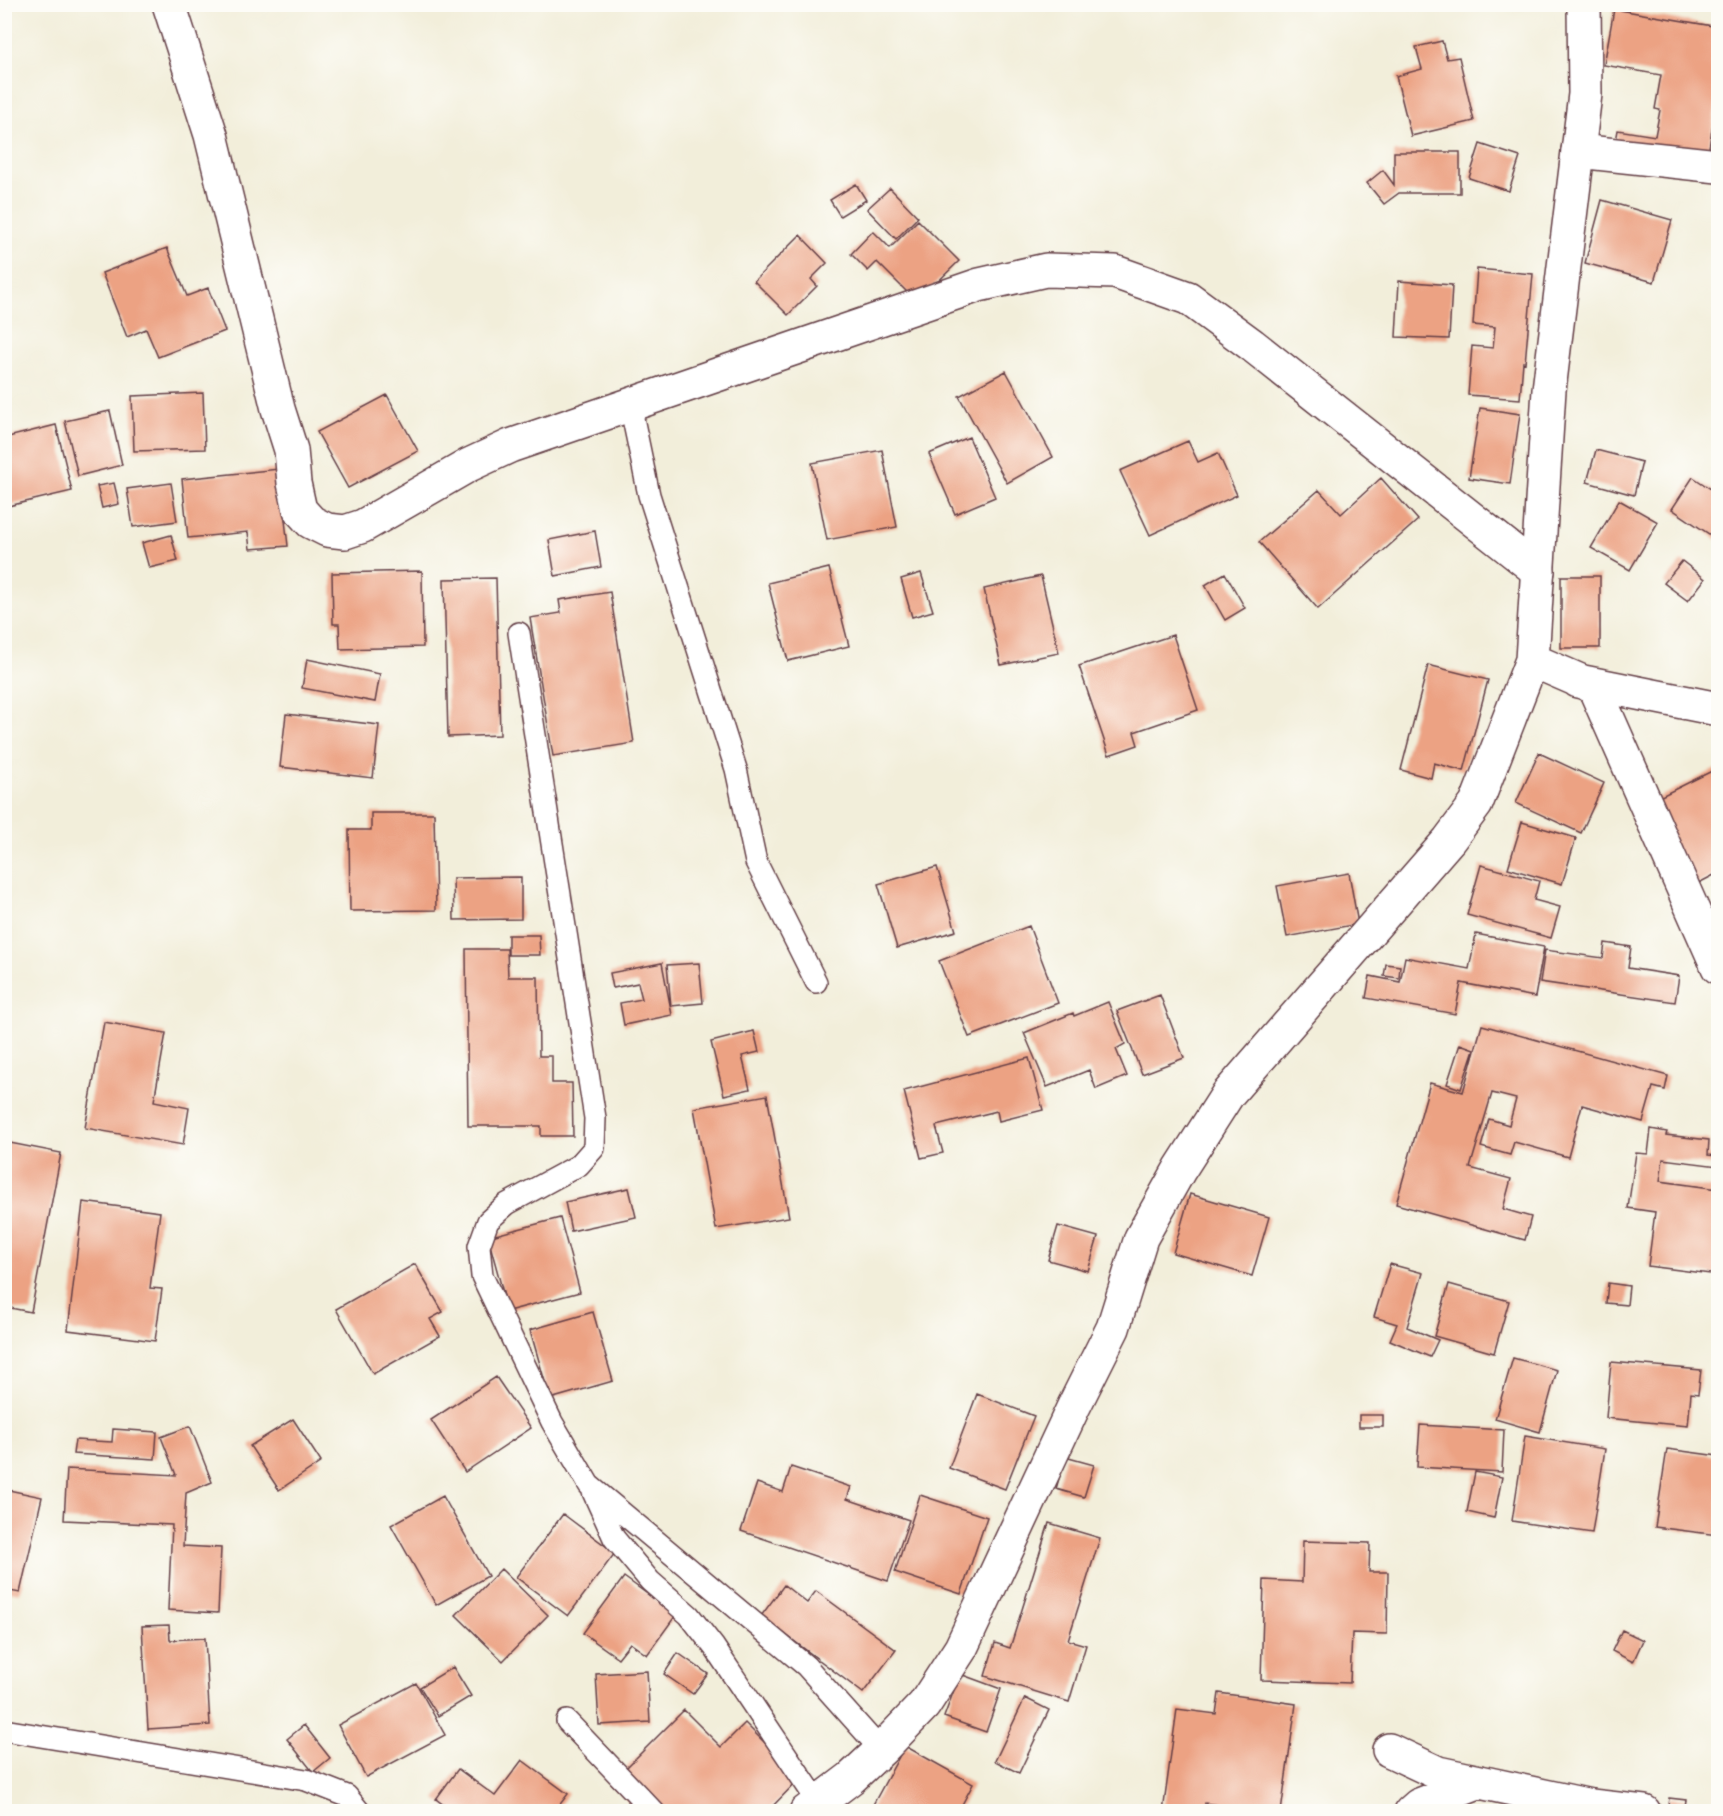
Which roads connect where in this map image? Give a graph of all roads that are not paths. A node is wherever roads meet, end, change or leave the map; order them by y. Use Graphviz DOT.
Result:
graph roads {
  1 [pos="169,4"];
  2 [pos="1584,4"];
  3 [pos="1578,151"];
  4 [pos="1719,166"];
  5 [pos="630,405"];
  6 [pos="1538,571"];
  7 [pos="519,633"];
  8 [pos="1532,660"];
  9 [pos="1578,681"];
  10 [pos="1719,709"];
  11 [pos="1719,967"];
  12 [pos="816,982"];
  13 [pos="589,1485"];
  14 [pos="567,1721"];
  15 [pos="4,1730"];
  16 [pos="882,1750"];
  17 [pos="1389,1750"];
  18 [pos="1478,1782"];
  19 [pos="815,1808"];
  20 [pos="360,1812"];
  21 [pos="654,1812"];
  22 [pos="1411,1812"];
  23 [pos="1644,1812"];
  1 -- 5 [label="street"];
  2 -- 3 [label="street"];
  3 -- 4 [label="street"];
  3 -- 6 [label="street"];
  5 -- 6 [label="street"];
  5 -- 12 [label="lane"];
  6 -- 8 [label="street"];
  7 -- 13 [label="lane"];
  8 -- 9 [label="street"];
  8 -- 16 [label="street"];
  9 -- 10 [label="street"];
  9 -- 11 [label="street"];
  13 -- 16 [label="lane"];
  13 -- 19 [label="lane"];
  14 -- 21 [label="lane"];
  15 -- 20 [label="lane"];
  16 -- 19 [label="street"];
  17 -- 18 [label="street"];
  18 -- 22 [label="street"];
  18 -- 23 [label="street"];
}
